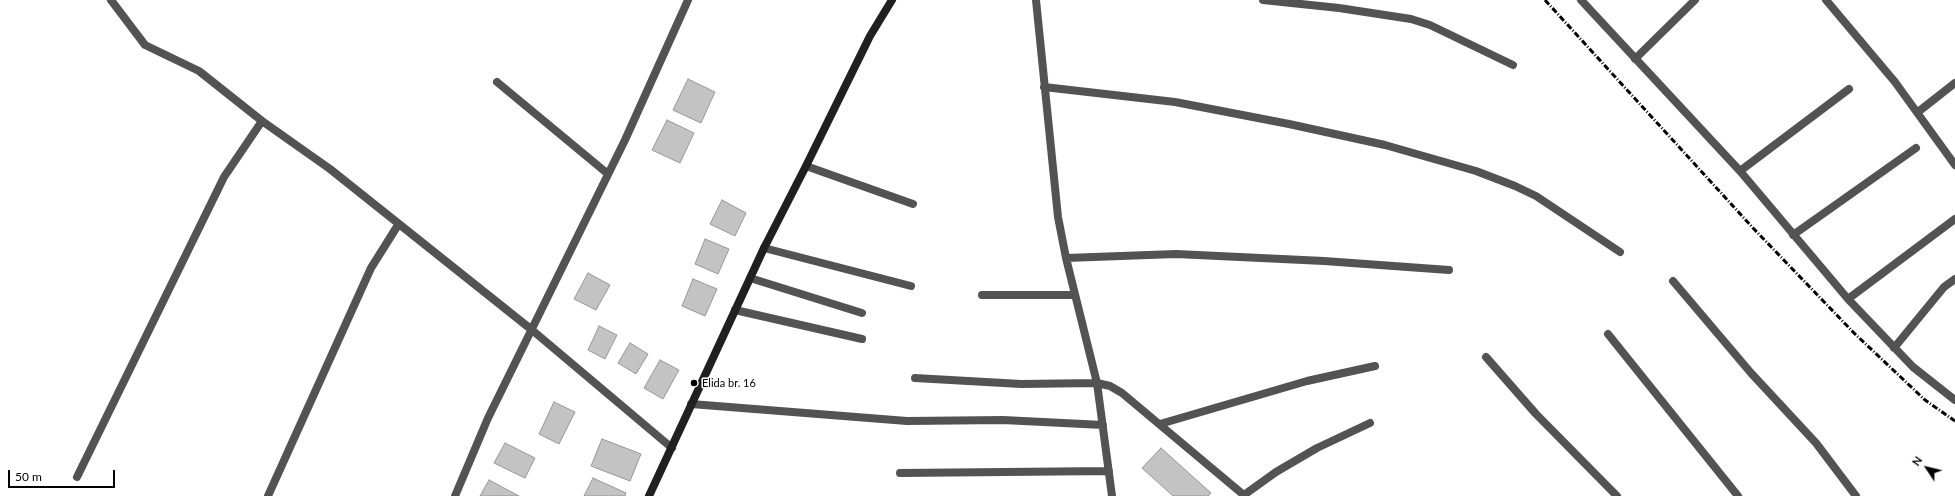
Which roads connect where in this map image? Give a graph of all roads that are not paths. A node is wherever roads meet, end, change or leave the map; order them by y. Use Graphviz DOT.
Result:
graph roads {
  1 [pos="111,0"];
  2 [pos="688,0"];
  3 [pos="892,0"];
  4 [pos="1036,0"];
  5 [pos="1263,0"];
  6 [pos="1581,0"];
  7 [pos="1694,0"];
  8 [pos="1826,0"];
  9 [pos="1635,59"];
  10 [pos="1513,65"];
  11 [pos="497,82"];
  12 [pos="1955,83"];
  13 [pos="1044,87"];
  14 [pos="1849,90"];
  15 [pos="1918,112"];
  16 [pos="262,121"];
  17 [pos="1916,148"];
  18 [pos="1955,165"];
  19 [pos="806,166"];
  20 [pos="1740,171"];
  21 [pos="608,174"];
  22 [pos="913,204"];
  23 [pos="1955,219"];
  24 [pos="398,225"];
  25 [pos="1793,235"];
  26 [pos="764,248"];
  27 [pos="1620,252"];
  28 [pos="1066,258"];
  29 [pos="1449,270"];
  30 [pos="750,278"];
  31 [pos="1955,279"];
  32 [pos="1673,281"];
  33 [pos="911,286"];
  34 [pos="982,295"];
  35 [pos="1075,295"];
  36 [pos="1848,299"];
  37 [pos="735,310"];
  38 [pos="862,312"];
  39 [pos="532,330"];
  40 [pos="1608,334"];
  41 [pos="862,339"];
  42 [pos="1894,348"];
  43 [pos="1486,357"];
  44 [pos="1374,366"];
  45 [pos="915,378"];
  46 [pos="1097,383"];
  47 [pos="1955,400"];
  48 [pos="691,404"];
  49 [pos="1370,423"];
  50 [pos="1160,424"];
  51 [pos="1103,425"];
  52 [pos="672,448"];
  53 [pos="1109,471"];
  54 [pos="900,473"];
  55 [pos="77,477"];
  56 [pos="268,496"];
  57 [pos="455,496"];
  58 [pos="649,496"];
  59 [pos="1112,496"];
  60 [pos="1245,496"];
  61 [pos="1617,496"];
  62 [pos="1738,496"];
  63 [pos="1856,496"];
  1 -- 16 [label="street"];
  2 -- 21 [label="street"];
  3 -- 19 [label="main road"];
  4 -- 13 [label="street"];
  5 -- 10 [label="street"];
  6 -- 9 [label="street"];
  7 -- 9 [label="street"];
  8 -- 15 [label="street"];
  9 -- 20 [label="street"];
  11 -- 21 [label="street"];
  12 -- 15 [label="street"];
  13 -- 27 [label="street"];
  13 -- 28 [label="street"];
  14 -- 20 [label="street"];
  15 -- 18 [label="street"];
  16 -- 24 [label="street"];
  16 -- 55 [label="street"];
  17 -- 25 [label="street"];
  19 -- 22 [label="street"];
  19 -- 26 [label="main road"];
  20 -- 25 [label="street"];
  21 -- 39 [label="street"];
  23 -- 36 [label="street"];
  24 -- 39 [label="street"];
  24 -- 56 [label="street"];
  25 -- 36 [label="street"];
  26 -- 30 [label="main road"];
  26 -- 33 [label="street"];
  28 -- 29 [label="street"];
  28 -- 35 [label="street"];
  30 -- 37 [label="main road"];
  30 -- 38 [label="street"];
  31 -- 42 [label="street"];
  32 -- 63 [label="street"];
  34 -- 35 [label="street"];
  35 -- 46 [label="street"];
  36 -- 42 [label="street"];
  37 -- 41 [label="street"];
  37 -- 48 [label="main road"];
  39 -- 52 [label="street"];
  39 -- 57 [label="street"];
  40 -- 62 [label="street"];
  42 -- 47 [label="street"];
  43 -- 61 [label="street"];
  44 -- 50 [label="street"];
  45 -- 46 [label="street"];
  46 -- 50 [label="street"];
  46 -- 51 [label="street"];
  48 -- 51 [label="street"];
  48 -- 52 [label="main road"];
  49 -- 60 [label="street"];
  50 -- 60 [label="street"];
  51 -- 53 [label="street"];
  52 -- 58 [label="main road"];
  53 -- 54 [label="street"];
  53 -- 59 [label="street"];
}
